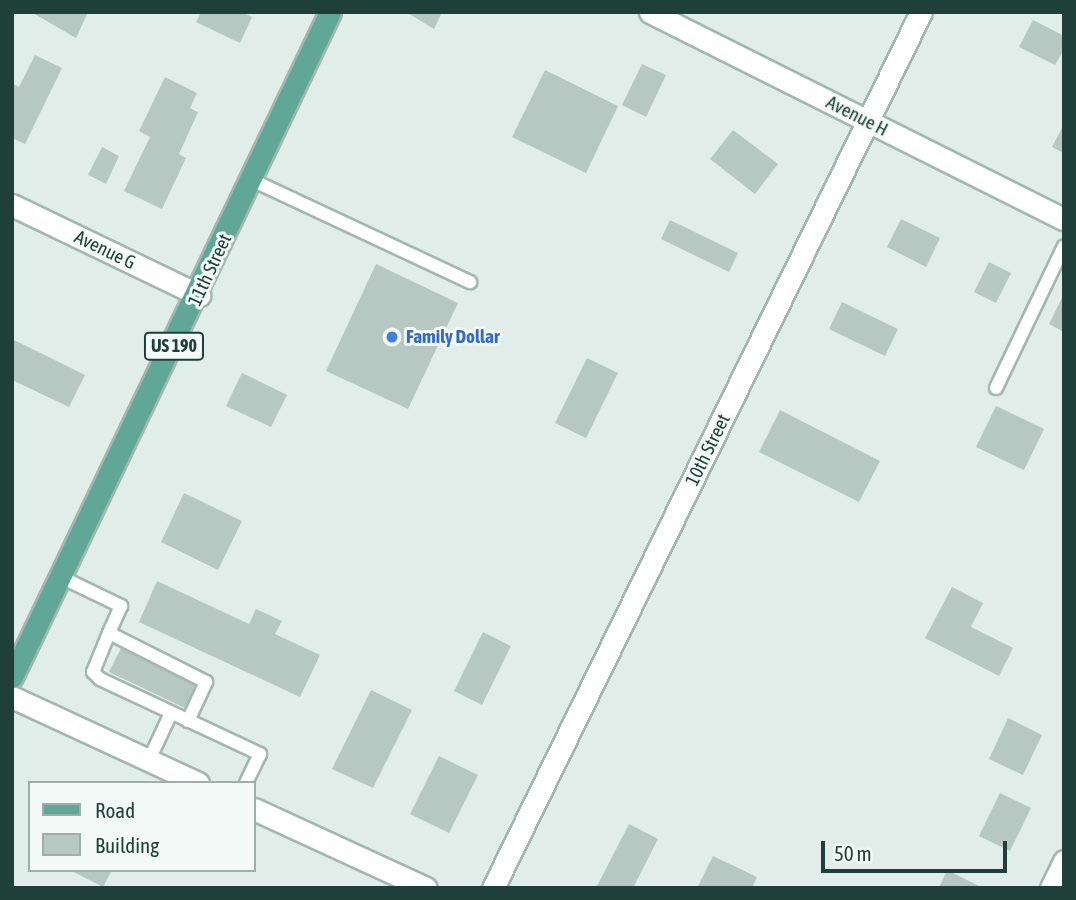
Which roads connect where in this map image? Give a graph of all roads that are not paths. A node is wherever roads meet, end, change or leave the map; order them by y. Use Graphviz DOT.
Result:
graph roads {
  1 [pos="330,12"];
  2 [pos="650,12"];
  3 [pos="921,12"];
  4 [pos="868,122"];
  5 [pos="252,180"];
  6 [pos="12,205"];
  7 [pos="1064,219"];
  8 [pos="1064,246"];
  9 [pos="470,282"];
  10 [pos="199,295"];
  11 [pos="996,388"];
  12 [pos="61,577"];
  13 [pos="109,633"];
  14 [pos="12,677"];
  15 [pos="12,697"];
  16 [pos="171,713"];
  17 [pos="188,721"];
  18 [pos="149,760"];
  19 [pos="194,781"];
  20 [pos="247,781"];
  21 [pos="256,810"];
  22 [pos="1064,861"];
  23 [pos="426,888"];
  24 [pos="493,888"];
  25 [pos="1051,888"];
  1 -- 5 [label="main road, 11th Street / US 190"];
  2 -- 4 [label="street, Avenue H"];
  3 -- 4 [label="street, 10th Street"];
  4 -- 7 [label="street, Avenue H"];
  4 -- 24 [label="street, 10th Street"];
  5 -- 9 [label="lane"];
  5 -- 10 [label="main road, 11th Street / US 190"];
  6 -- 10 [label="street, Avenue G"];
  8 -- 11 [label="lane"];
  10 -- 12 [label="main road, 11th Street / US 190"];
  12 -- 13 [label="lane"];
  12 -- 14 [label="main road, 11th Street / US 190"];
  13 -- 16 [label="lane"];
  13 -- 17 [label="lane"];
  15 -- 18 [label="street"];
  16 -- 17 [label="lane"];
  16 -- 18 [label="lane"];
  17 -- 20 [label="lane"];
  18 -- 19 [label="street"];
  21 -- 23 [label="street"];
  22 -- 25 [label="street"];
}
